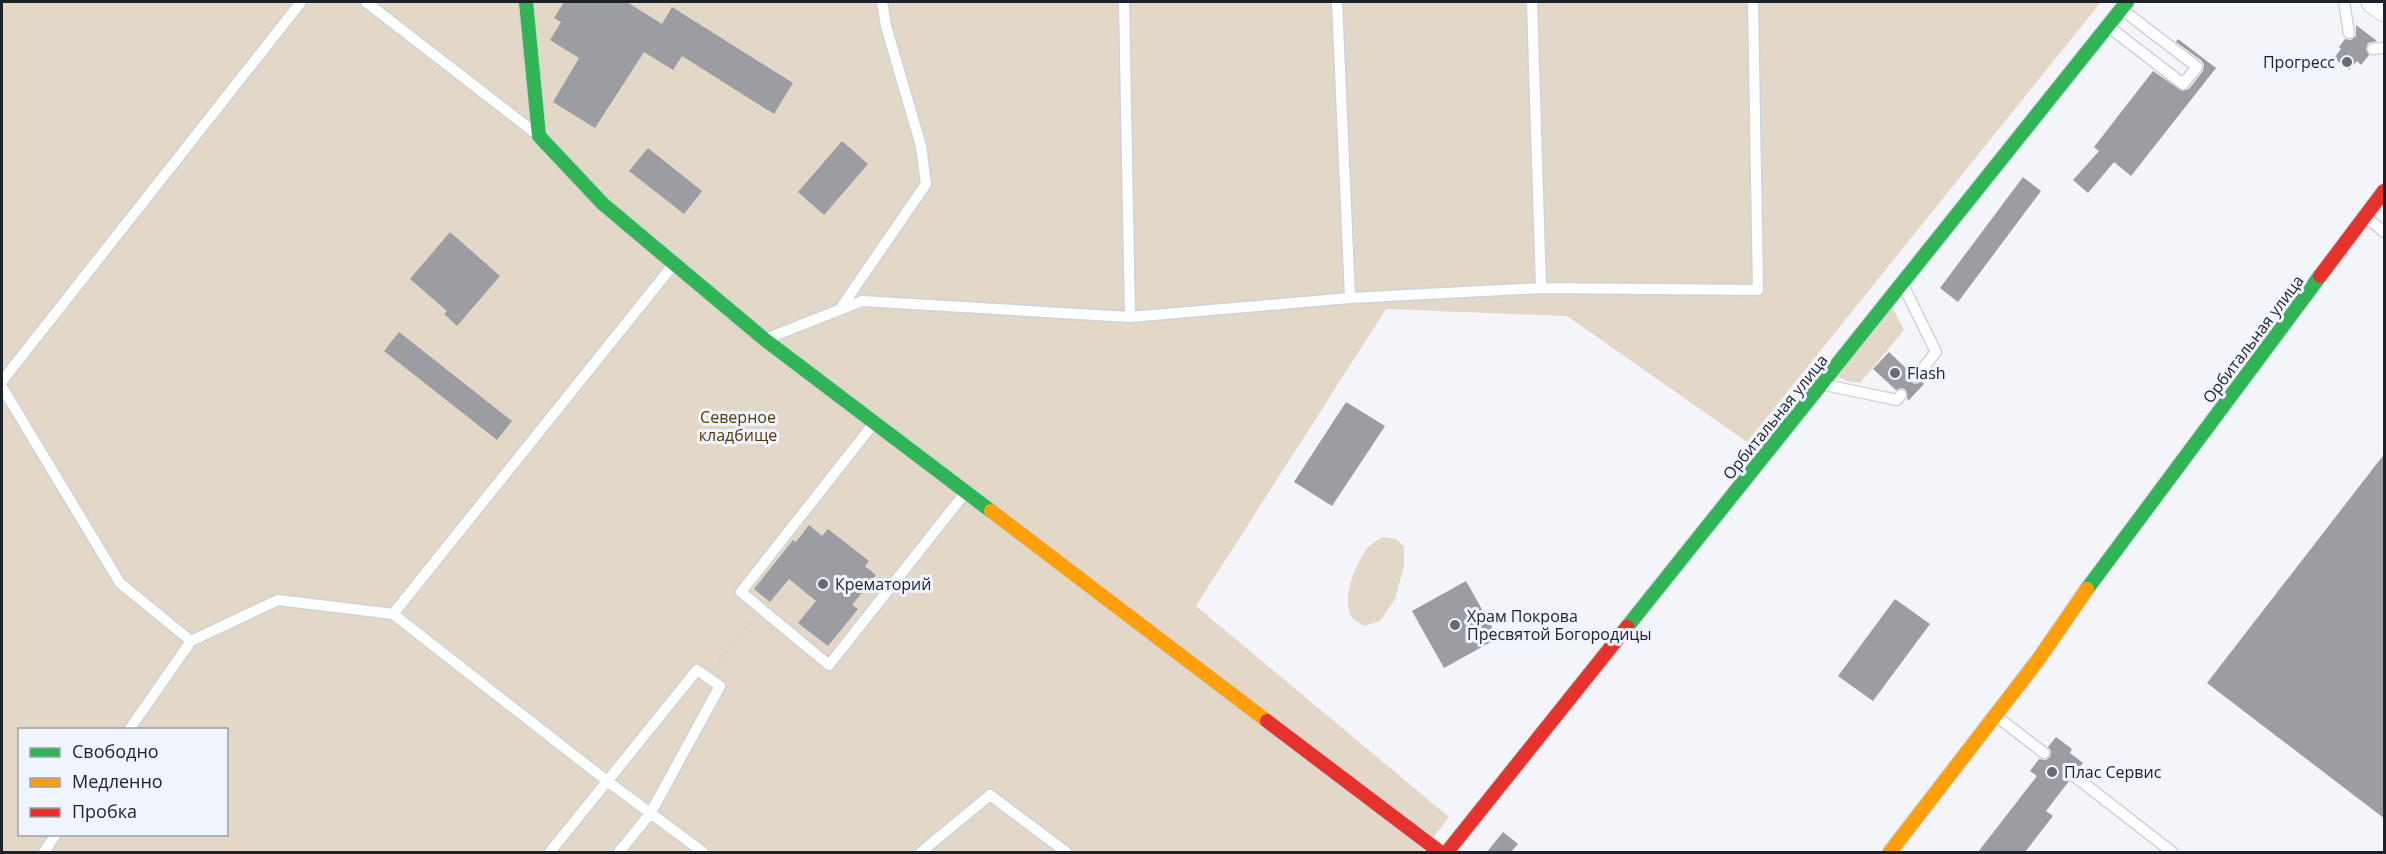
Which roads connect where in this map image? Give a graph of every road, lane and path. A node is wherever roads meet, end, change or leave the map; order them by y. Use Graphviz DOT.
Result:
graph roads {
  1 [pos="301,2"];
  2 [pos="366,2"];
  3 [pos="526,2"];
  4 [pos="882,2"];
  5 [pos="1124,2"];
  6 [pos="1337,2"];
  7 [pos="1532,2"];
  8 [pos="1753,2"];
  9 [pos="2344,2"];
  10 [pos="2372,2"];
  11 [pos="2124,5"];
  12 [pos="2385,11"];
  13 [pos="2108,26"];
  14 [pos="2349,33"];
  15 [pos="538,136"];
  16 [pos="2385,191"];
  17 [pos="2365,217"];
  18 [pos="2385,232"];
  19 [pos="674,264"];
  20 [pos="1903,284"];
  21 [pos="1540,288"];
  22 [pos="1350,298"];
  23 [pos="840,309"];
  24 [pos="1130,317"];
  25 [pos="764,339"];
  26 [pos="1916,377"];
  27 [pos="2,381"];
  28 [pos="1822,385"];
  29 [pos="2,387"];
  30 [pos="1902,395"];
  31 [pos="874,423"];
  32 [pos="965,492"];
  33 [pos="761,608"];
  34 [pos="393,614"];
  35 [pos="191,640"];
  36 [pos="707,677"];
  37 [pos="1995,715"];
  38 [pos="130,728"];
  39 [pos="2044,753"];
  40 [pos="2073,775"];
  41 [pos="608,781"];
  42 [pos="650,814"];
  43 [pos="55,836"];
  44 [pos="44,852"];
  45 [pos="550,852"];
  46 [pos="619,852"];
  47 [pos="703,852"];
  48 [pos="921,852"];
  49 [pos="1066,852"];
  50 [pos="1440,852"];
  51 [pos="1447,852"];
  52 [pos="1890,852"];
  53 [pos="2172,852"];
  1 -- 27 [label="lane"];
  2 -- 15 [label="lane"];
  3 -- 15 [label="street"];
  4 -- 23 [label="lane"];
  5 -- 24 [label="lane"];
  6 -- 22 [label="lane"];
  7 -- 21 [label="lane"];
  8 -- 21 [label="lane"];
  9 -- 14 [label="lane"];
  10 -- 12 [label="street"];
  11 -- 13 [label="street, Орбитальная улица"];
  11 -- 13 [label="lane"];
  13 -- 20 [label="street, Орбитальная улица"];
  15 -- 19 [label="street"];
  16 -- 17 [label="street, Орбитальная улица"];
  17 -- 18 [label="lane"];
  17 -- 37 [label="street, Орбитальная улица"];
  19 -- 25 [label="street"];
  19 -- 34 [label="lane"];
  20 -- 26 [label="lane"];
  20 -- 28 [label="street, Орбитальная улица"];
  21 -- 22 [label="lane"];
  22 -- 24 [label="lane"];
  23 -- 24 [label="lane"];
  23 -- 25 [label="lane"];
  25 -- 31 [label="street"];
  28 -- 30 [label="lane"];
  28 -- 51 [label="street, Орбитальная улица"];
  29 -- 35 [label="lane"];
  31 -- 32 [label="street"];
  31 -- 33 [label="lane"];
  32 -- 33 [label="lane"];
  32 -- 50 [label="street"];
  33 -- 36 [label="path"];
  34 -- 35 [label="lane"];
  34 -- 41 [label="lane"];
  35 -- 38 [label="lane"];
  36 -- 41 [label="lane"];
  36 -- 42 [label="lane"];
  37 -- 39 [label="lane"];
  37 -- 52 [label="street, Орбитальная улица"];
  40 -- 53 [label="lane"];
  41 -- 42 [label="lane"];
  41 -- 45 [label="lane"];
  42 -- 46 [label="lane"];
  42 -- 47 [label="lane"];
  43 -- 44 [label="lane"];
  48 -- 49 [label="lane"];
}
